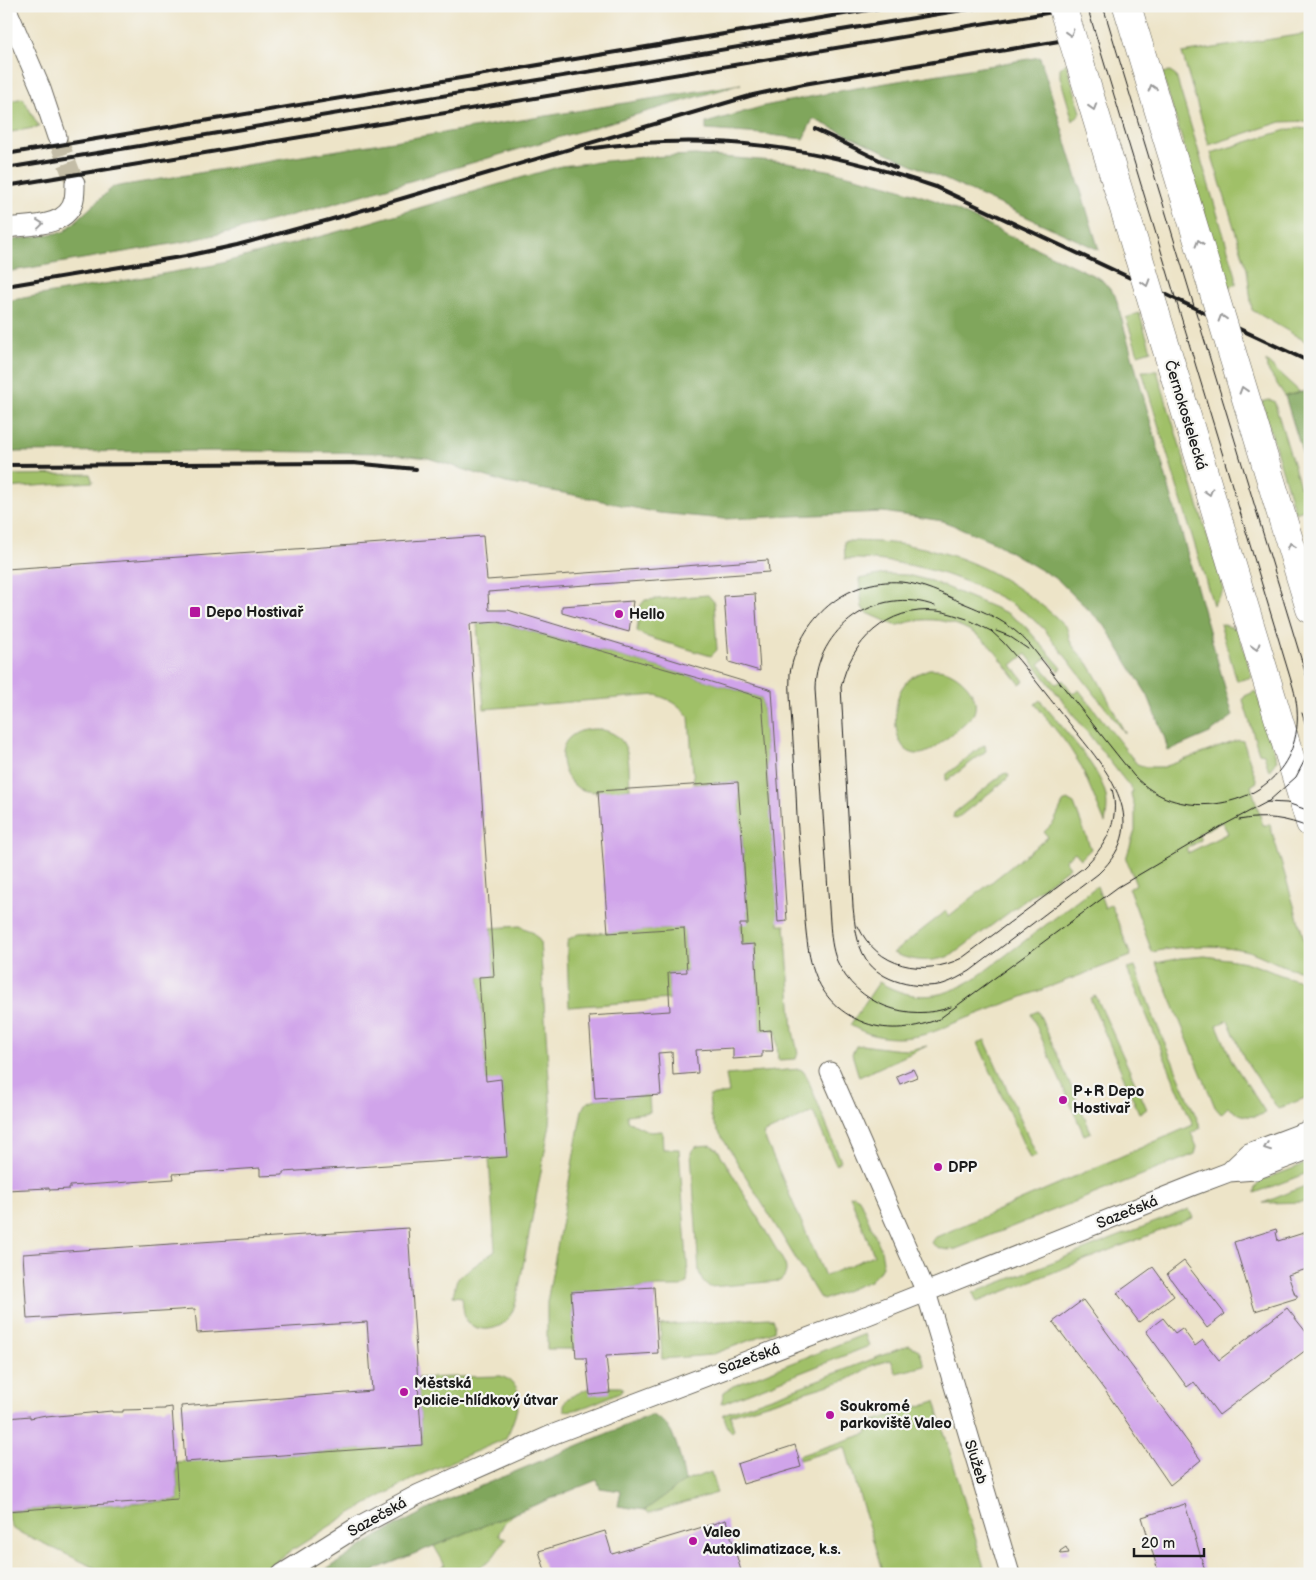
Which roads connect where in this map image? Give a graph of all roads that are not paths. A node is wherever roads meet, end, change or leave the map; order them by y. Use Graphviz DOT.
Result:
graph roads {
  1 [pos="1062,6"];
  2 [pos="1127,6"];
  3 [pos="6,7"];
  4 [pos="57,137"];
  5 [pos="75,183"];
  6 [pos="6,228"];
  7 [pos="1310,609"];
  8 [pos="1310,823"];
  9 [pos="830,1072"];
  10 [pos="1310,1130"];
  11 [pos="1310,1148"];
  12 [pos="1229,1172"];
  13 [pos="926,1292"];
  14 [pos="282,1574"];
  15 [pos="1010,1574"];
  1 -- 8 [label="main road, Černokostelecká, one-way, bridge"];
  7 -- 2 [label="main road, one-way, bridge"];
  3 -- 4 [label="street"];
  6 -- 5 [label="street, one-way"];
  9 -- 13 [label="street, Služeb"];
  10 -- 12 [label="street, Sazečská, one-way"];
  11 -- 12 [label="street, Sazečská"];
  12 -- 13 [label="street, Sazečská"];
  13 -- 14 [label="street, Sazečská"];
  13 -- 15 [label="street, Služeb"];
}
